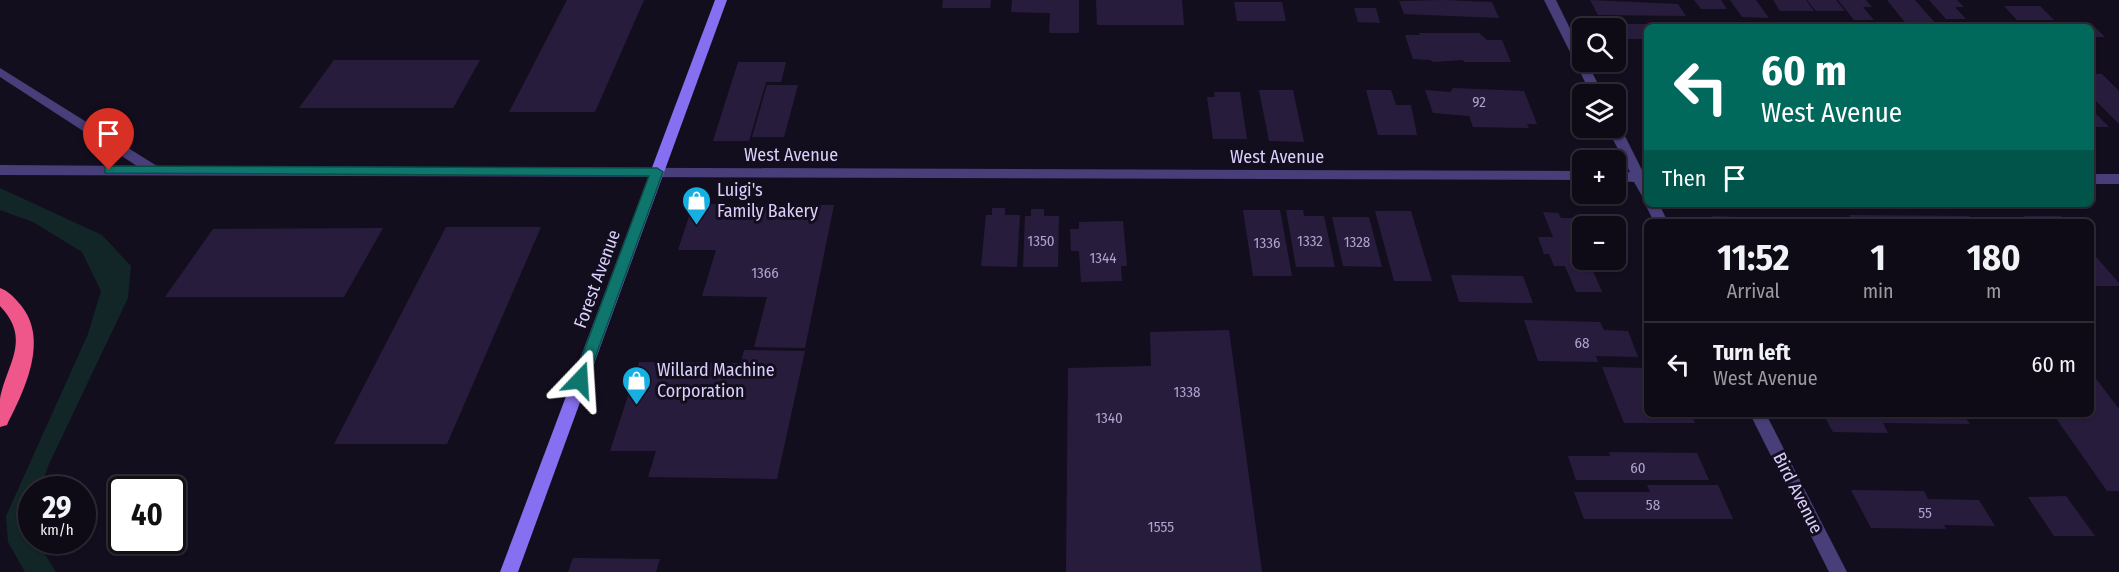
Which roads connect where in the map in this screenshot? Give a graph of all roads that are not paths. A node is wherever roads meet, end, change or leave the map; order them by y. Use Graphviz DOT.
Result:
graph roads {
  1 [pos="721,0"];
  2 [pos="1550,0"];
  3 [pos="0,72"];
  4 [pos="1592,84"];
  5 [pos="1620,138"];
  6 [pos="0,170"];
  7 [pos="153,170"];
  8 [pos="657,172"];
  9 [pos="1572,176"];
  10 [pos="1626,177"];
  11 [pos="1643,177"];
  12 [pos="2094,179"];
  13 [pos="2119,179"];
  14 [pos="0,295"];
  15 [pos="1760,417"];
  16 [pos="0,419"];
  17 [pos="509,572"];
  18 [pos="1838,572"];
  1 -- 8 [label="street, Forest Avenue"];
  2 -- 4 [label="street"];
  3 -- 7 [label="street"];
  5 -- 11 [label="street"];
  6 -- 7 [label="street, West Avenue"];
  7 -- 8 [label="street, West Avenue"];
  8 -- 9 [label="street, West Avenue"];
  8 -- 17 [label="street, Forest Avenue"];
  10 -- 11 [label="street"];
  12 -- 13 [label="street"];
  14 -- 16 [label="highway"];
  15 -- 18 [label="street, Bird Avenue"];
}
